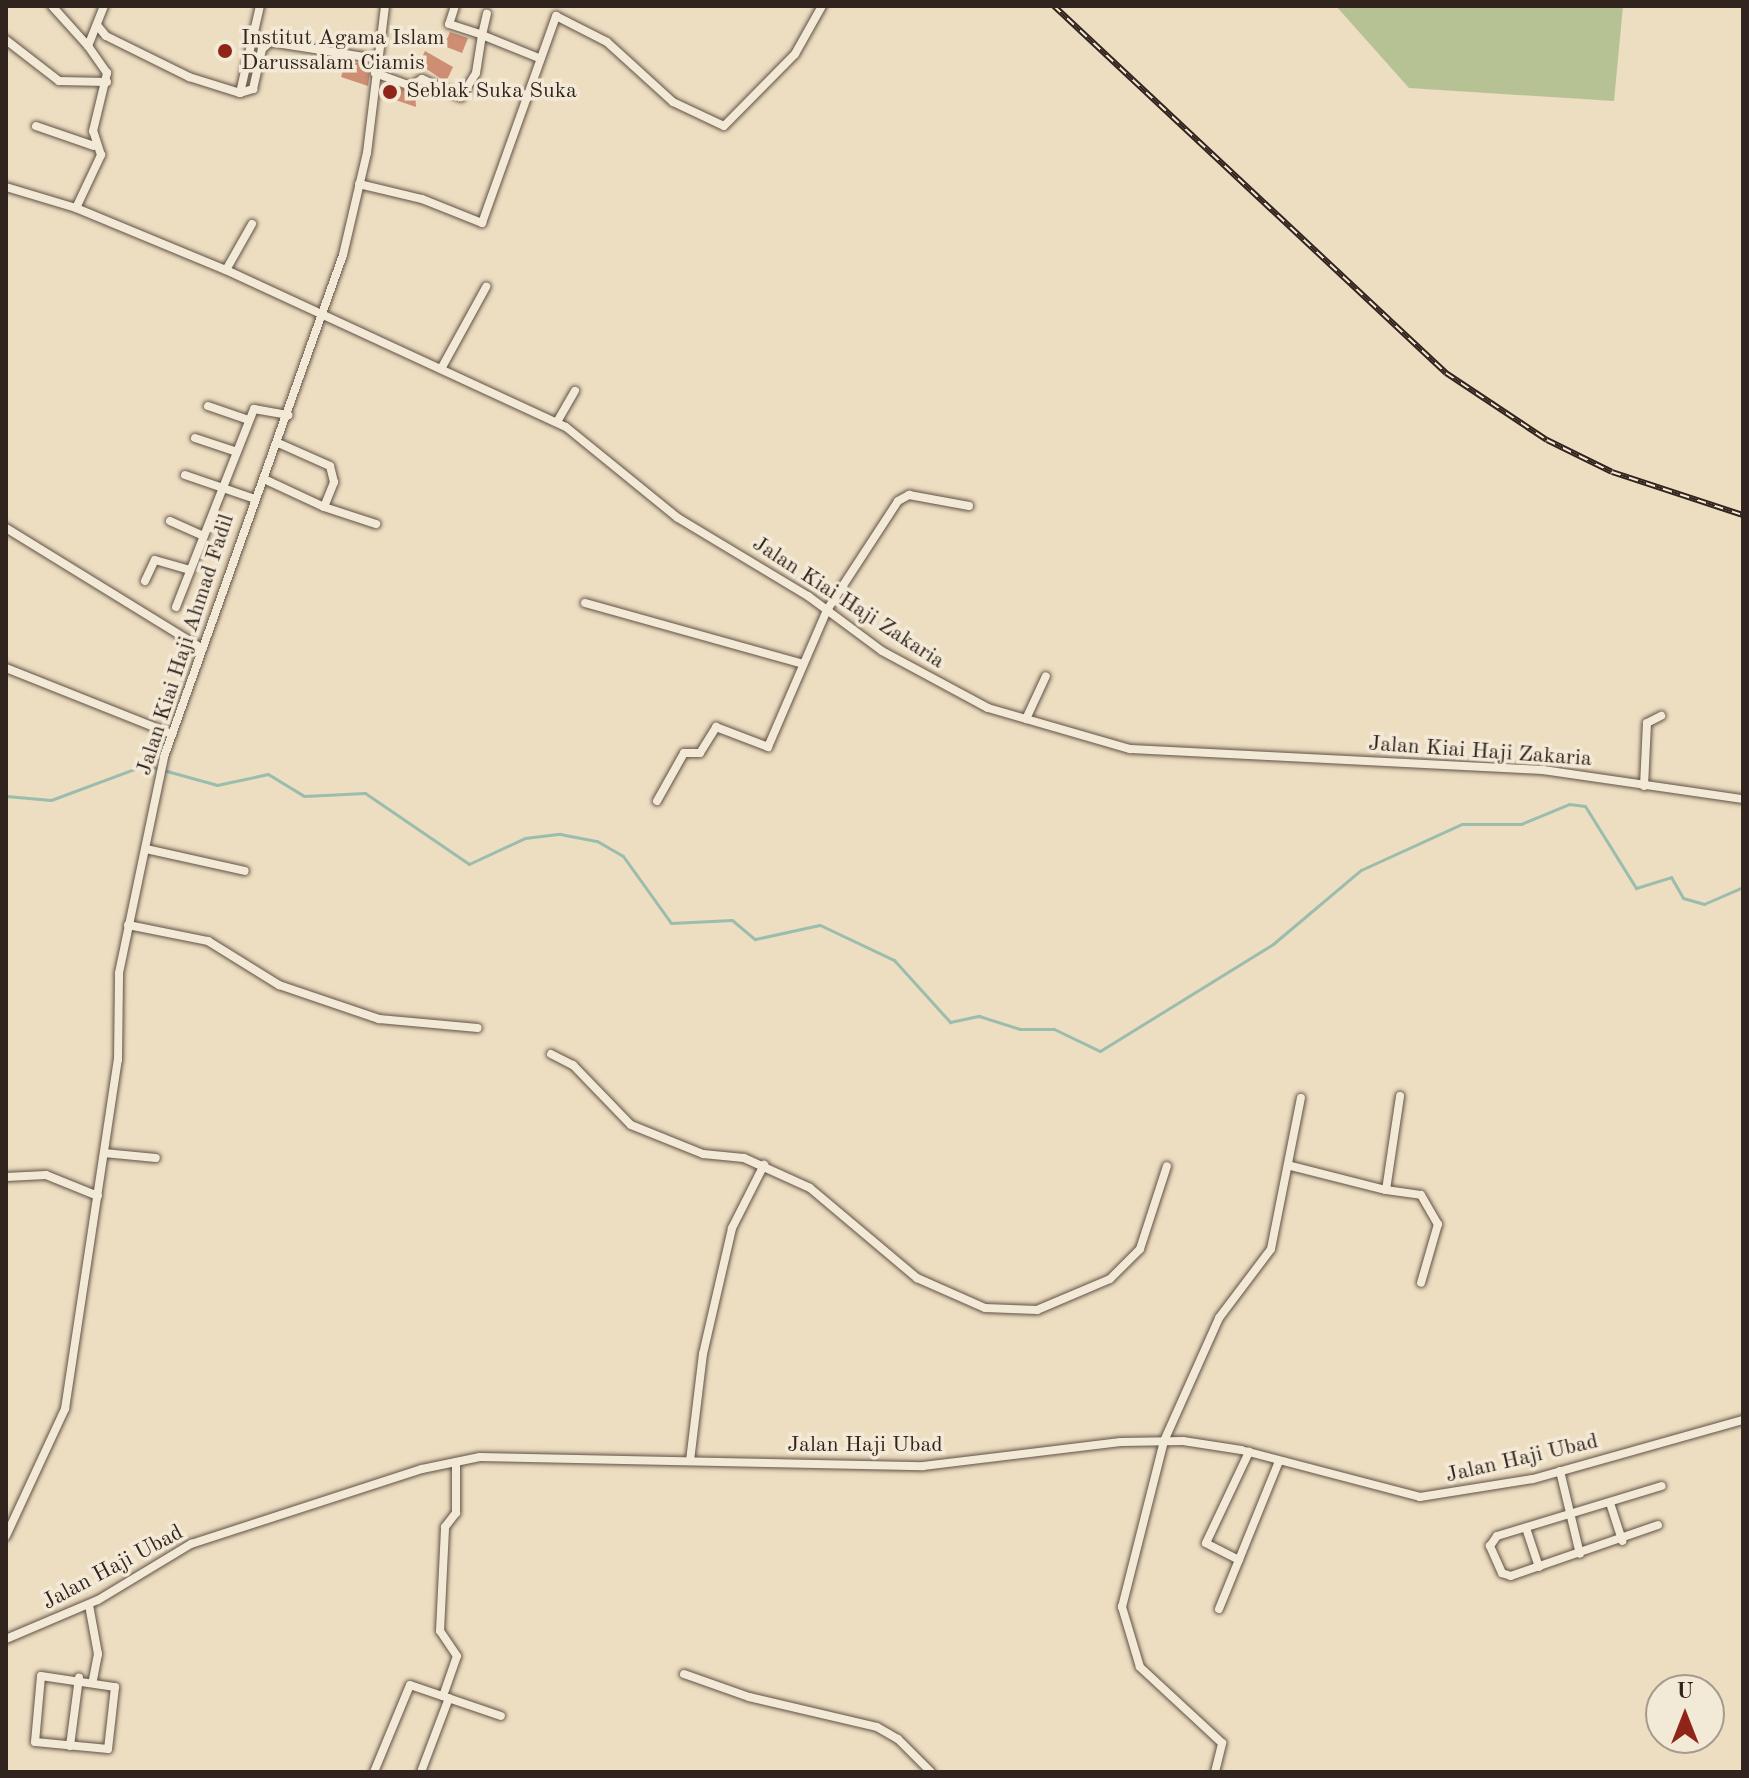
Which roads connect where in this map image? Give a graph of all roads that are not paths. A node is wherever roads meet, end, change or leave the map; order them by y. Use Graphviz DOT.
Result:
graph roads {
  1 [pos="52,6"];
  2 [pos="104,6"];
  3 [pos="260,6"];
  4 [pos="385,6"];
  5 [pos="455,6"];
  6 [pos="822,6"];
  7 [pos="487,14"];
  8 [pos="97,25"];
  9 [pos="482,35"];
  10 [pos="6,40"];
  11 [pos="88,46"];
  12 [pos="539,58"];
  13 [pos="377,59"];
  14 [pos="375,73"];
  15 [pos="104,82"];
  16 [pos="240,93"];
  17 [pos="36,126"];
  18 [pos="94,146"];
  19 [pos="359,184"];
  20 [pos="6,187"];
  21 [pos="76,208"];
  22 [pos="252,224"];
  23 [pos="226,270"];
  24 [pos="486,287"];
  25 [pos="324,313"];
  26 [pos="441,369"];
  27 [pos="575,391"];
  28 [pos="208,406"];
  29 [pos="288,415"];
  30 [pos="249,420"];
  31 [pos="557,422"];
  32 [pos="195,438"];
  33 [pos="278,443"];
  34 [pos="237,452"];
  35 [pos="185,475"];
  36 [pos="264,479"];
  37 [pos="224,487"];
  38 [pos="255,499"];
  39 [pos="969,506"];
  40 [pos="324,507"];
  41 [pos="170,521"];
  42 [pos="376,524"];
  43 [pos="6,528"];
  44 [pos="204,536"];
  45 [pos="189,570"];
  46 [pos="145,581"];
  47 [pos="585,603"];
  48 [pos="176,607"];
  49 [pos="827,610"];
  50 [pos="201,648"];
  51 [pos="803,664"];
  52 [pos="6,668"];
  53 [pos="1046,676"];
  54 [pos="1661,716"];
  55 [pos="1026,719"];
  56 [pos="172,734"];
  57 [pos="1644,786"];
  58 [pos="1743,799"];
  59 [pos="657,801"];
  60 [pos="146,849"];
  61 [pos="245,871"];
  62 [pos="128,925"];
  63 [pos="478,1028"];
  64 [pos="551,1054"];
  65 [pos="1400,1096"];
  66 [pos="1301,1098"];
  67 [pos="104,1153"];
  68 [pos="156,1158"];
  69 [pos="764,1165"];
  70 [pos="1167,1166"];
  71 [pos="1291,1166"];
  72 [pos="6,1177"];
  73 [pos="1386,1190"];
  74 [pos="98,1196"];
  75 [pos="1421,1283"];
  76 [pos="1743,1420"];
  77 [pos="1164,1441"];
  78 [pos="1249,1452"];
  79 [pos="690,1461"];
  80 [pos="1279,1461"];
  81 [pos="456,1462"];
  82 [pos="1560,1471"];
  83 [pos="1662,1486"];
  84 [pos="1610,1503"];
  85 [pos="1571,1516"];
  86 [pos="1658,1525"];
  87 [pos="1526,1528"];
  88 [pos="6,1536"];
  89 [pos="1622,1541"];
  90 [pos="1580,1554"];
  91 [pos="1239,1560"];
  92 [pos="1539,1567"];
  93 [pos="89,1605"];
  94 [pos="1219,1609"];
  95 [pos="6,1639"];
  96 [pos="684,1674"];
  97 [pos="79,1678"];
  98 [pos="93,1680"];
  99 [pos="446,1697"];
  100 [pos="501,1716"];
  101 [pos="70,1746"];
  102 [pos="374,1772"];
  103 [pos="421,1772"];
  104 [pos="931,1772"];
  105 [pos="1215,1772"];
  1 -- 11 [label="street"];
  2 -- 8 [label="street"];
  3 -- 16 [label="street"];
  4 -- 13 [label="street, Jalan Kiai Haji Ahmad Fadil"];
  5 -- 9 [label="street"];
  6 -- 12 [label="street"];
  7 -- 9 [label="street"];
  8 -- 11 [label="street"];
  8 -- 16 [label="street"];
  9 -- 12 [label="street"];
  9 -- 14 [label="street"];
  10 -- 15 [label="street"];
  11 -- 15 [label="street"];
  12 -- 19 [label="street"];
  13 -- 14 [label="street, Jalan Kiai Haji Ahmad Fadil"];
  13 -- 16 [label="street"];
  14 -- 19 [label="street, Jalan Kiai Haji Ahmad Fadil"];
  15 -- 18 [label="street"];
  17 -- 18 [label="street"];
  18 -- 21 [label="street"];
  19 -- 25 [label="street, Jalan Kiai Haji Ahmad Fadil"];
  20 -- 21 [label="street, Jalan Kiai Haji Zakaria"];
  21 -- 23 [label="street, Jalan Kiai Haji Zakaria"];
  22 -- 23 [label="street"];
  23 -- 25 [label="street, Jalan Kiai Haji Zakaria"];
  24 -- 26 [label="street"];
  25 -- 26 [label="street, Jalan Kiai Haji Zakaria"];
  25 -- 29 [label="street, Jalan Kiai Haji Ahmad Fadil"];
  26 -- 31 [label="street, Jalan Kiai Haji Zakaria"];
  27 -- 31 [label="street"];
  28 -- 30 [label="street"];
  29 -- 30 [label="street"];
  29 -- 33 [label="street, Jalan Kiai Haji Ahmad Fadil"];
  30 -- 34 [label="street"];
  31 -- 49 [label="street, Jalan Kiai Haji Zakaria"];
  32 -- 34 [label="street"];
  33 -- 36 [label="street, Jalan Kiai Haji Ahmad Fadil"];
  33 -- 40 [label="street"];
  34 -- 37 [label="street"];
  35 -- 37 [label="street"];
  36 -- 38 [label="street, Jalan Kiai Haji Ahmad Fadil"];
  36 -- 40 [label="street"];
  37 -- 38 [label="street"];
  37 -- 44 [label="street"];
  38 -- 50 [label="street, Jalan Kiai Haji Ahmad Fadil"];
  39 -- 49 [label="street"];
  40 -- 42 [label="street"];
  41 -- 44 [label="street"];
  43 -- 50 [label="street"];
  44 -- 45 [label="street"];
  45 -- 46 [label="street"];
  45 -- 48 [label="street"];
  47 -- 51 [label="street"];
  49 -- 51 [label="street"];
  49 -- 55 [label="street, Jalan Kiai Haji Zakaria"];
  50 -- 56 [label="street, Jalan Kiai Haji Ahmad Fadil"];
  51 -- 59 [label="street"];
  52 -- 56 [label="street"];
  53 -- 55 [label="street"];
  54 -- 57 [label="street"];
  55 -- 57 [label="street, Jalan Kiai Haji Zakaria"];
  56 -- 60 [label="street, Jalan Kiai Haji Ahmad Fadil"];
  57 -- 58 [label="street, Jalan Kiai Haji Zakaria"];
  60 -- 61 [label="street"];
  60 -- 62 [label="street, Jalan Kiai Haji Ahmad Fadil"];
  62 -- 63 [label="street"];
  62 -- 67 [label="street, Jalan Kiai Haji Ahmad Fadil"];
  64 -- 69 [label="street"];
  65 -- 73 [label="street"];
  66 -- 71 [label="street"];
  67 -- 68 [label="street"];
  67 -- 74 [label="street, Jalan Kiai Haji Ahmad Fadil"];
  69 -- 70 [label="street"];
  69 -- 79 [label="street"];
  71 -- 73 [label="street"];
  71 -- 77 [label="street"];
  72 -- 74 [label="street"];
  73 -- 75 [label="street"];
  74 -- 88 [label="street, Jalan Kiai Haji Ahmad Fadil"];
  76 -- 82 [label="street, Jalan Haji Ubad"];
  77 -- 78 [label="street, Jalan Haji Ubad"];
  77 -- 79 [label="street, Jalan Haji Ubad"];
  77 -- 105 [label="street"];
  78 -- 80 [label="street, Jalan Haji Ubad"];
  78 -- 91 [label="street"];
  79 -- 81 [label="street, Jalan Haji Ubad"];
  80 -- 82 [label="street, Jalan Haji Ubad"];
  80 -- 91 [label="street"];
  81 -- 93 [label="street, Jalan Haji Ubad"];
  81 -- 99 [label="street"];
  82 -- 85 [label="street"];
  83 -- 84 [label="street"];
  84 -- 85 [label="street"];
  84 -- 89 [label="street"];
  85 -- 87 [label="street"];
  85 -- 90 [label="street"];
  86 -- 89 [label="street"];
  87 -- 92 [label="street"];
  87 -- 92 [label="street"];
  89 -- 90 [label="street"];
  90 -- 92 [label="street"];
  91 -- 94 [label="street"];
  93 -- 95 [label="street, Jalan Haji Ubad"];
  93 -- 98 [label="street"];
  96 -- 104 [label="street"];
  97 -- 98 [label="street"];
  97 -- 101 [label="street"];
  97 -- 101 [label="street"];
  98 -- 101 [label="street"];
  99 -- 100 [label="street"];
  99 -- 102 [label="street"];
  99 -- 103 [label="street"];
}
